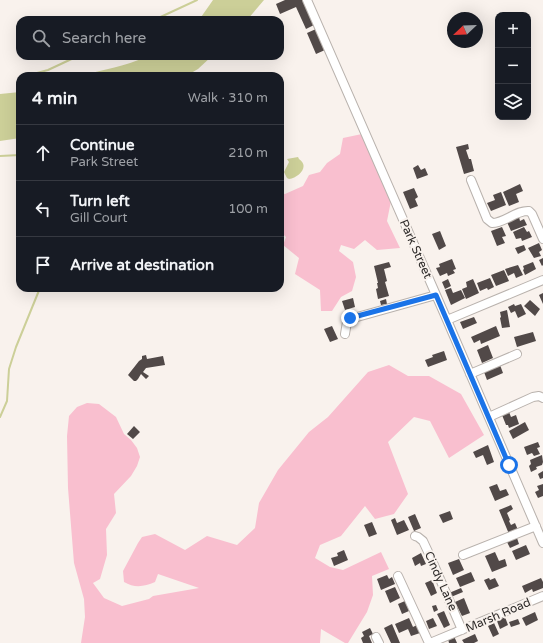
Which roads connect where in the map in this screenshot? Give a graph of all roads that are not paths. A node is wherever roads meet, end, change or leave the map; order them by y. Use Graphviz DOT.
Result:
graph roads {
  1 [pos="307,0"];
  2 [pos="471,180"];
  3 [pos="543,240"];
  4 [pos="543,280"];
  5 [pos="436,295"];
  6 [pos="448,320"];
  7 [pos="345,334"];
  8 [pos="517,354"];
  9 [pos="470,374"];
  10 [pos="543,398"];
  11 [pos="489,417"];
  12 [pos="539,531"];
  13 [pos="415,536"];
  14 [pos="543,543"];
  15 [pos="463,555"];
  16 [pos="398,576"];
  17 [pos="543,596"];
  18 [pos="462,630"];
  19 [pos="430,643"];
  1 -- 5 [label="street, Park Street"];
  2 -- 3 [label="street"];
  4 -- 6 [label="street"];
  5 -- 6 [label="street, Park Street"];
  5 -- 7 [label="street"];
  6 -- 9 [label="street, Park Street"];
  8 -- 9 [label="street"];
  9 -- 11 [label="street, Park Street"];
  10 -- 11 [label="street"];
  11 -- 12 [label="street, Park Street"];
  12 -- 14 [label="street, Park Street"];
  12 -- 15 [label="street"];
  13 -- 18 [label="street, Cindy Lane"];
  16 -- 19 [label="street"];
  17 -- 18 [label="street, Marsh Road"];
  18 -- 19 [label="street, Marsh Road"];
}
